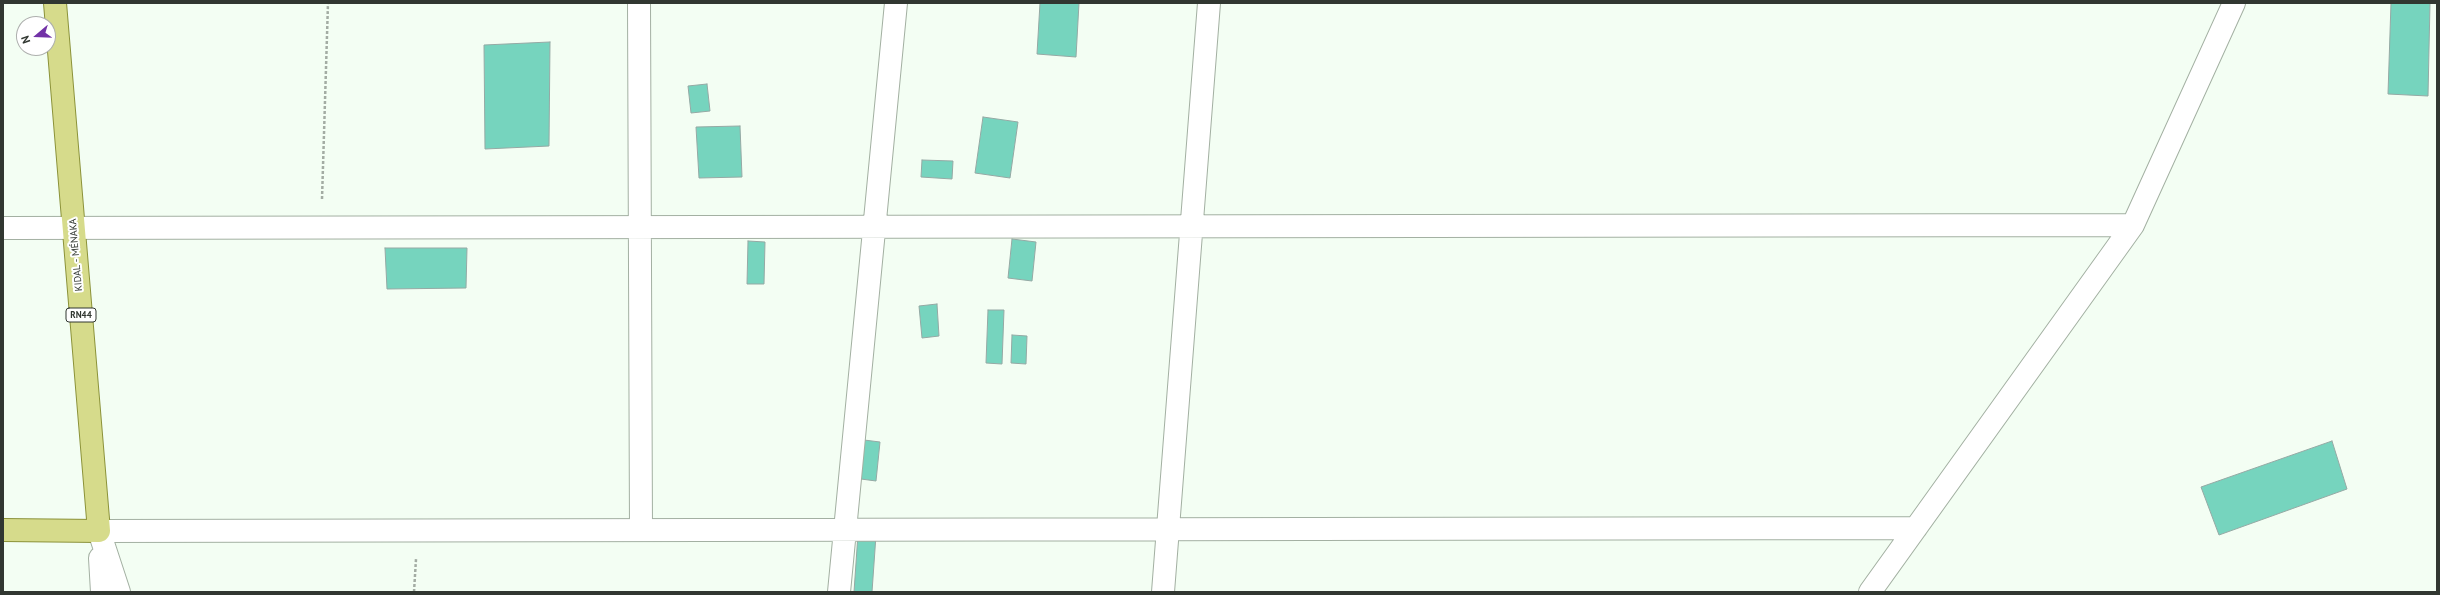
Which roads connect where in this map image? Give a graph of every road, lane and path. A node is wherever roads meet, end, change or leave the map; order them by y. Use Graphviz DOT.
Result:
graph roads {
  1 [pos="55,3"];
  2 [pos="328,3"];
  3 [pos="639,3"];
  4 [pos="896,3"];
  5 [pos="1209,3"];
  6 [pos="2234,3"];
  7 [pos="2133,225"];
  8 [pos="874,226"];
  9 [pos="1192,226"];
  10 [pos="74,227"];
  11 [pos="322,227"];
  12 [pos="640,227"];
  13 [pos="3,228"];
  14 [pos="1916,528"];
  15 [pos="845,529"];
  16 [pos="1168,529"];
  17 [pos="3,530"];
  18 [pos="641,530"];
  19 [pos="99,531"];
  20 [pos="102,592"];
  21 [pos="119,592"];
  22 [pos="839,592"];
  23 [pos="1163,592"];
  24 [pos="1870,592"];
  1 -- 10 [label="main road, KIDAL - MÉNAKA / RN44"];
  2 -- 11 [label="path"];
  3 -- 12 [label="street"];
  4 -- 8 [label="street"];
  5 -- 9 [label="street"];
  6 -- 7 [label="street"];
  7 -- 9 [label="street"];
  7 -- 14 [label="street"];
  8 -- 9 [label="street"];
  8 -- 12 [label="street"];
  8 -- 15 [label="street"];
  9 -- 16 [label="street"];
  10 -- 11 [label="street"];
  10 -- 13 [label="street"];
  10 -- 19 [label="main road, KIDAL - MÉNAKA / RN44"];
  11 -- 12 [label="street"];
  12 -- 18 [label="street"];
  14 -- 16 [label="street"];
  14 -- 24 [label="street"];
  15 -- 16 [label="street"];
  15 -- 18 [label="street"];
  15 -- 22 [label="street"];
  16 -- 23 [label="street"];
  17 -- 19 [label="main road"];
  18 -- 19 [label="street"];
  19 -- 20 [label="street"];
  19 -- 21 [label="street"];
}
